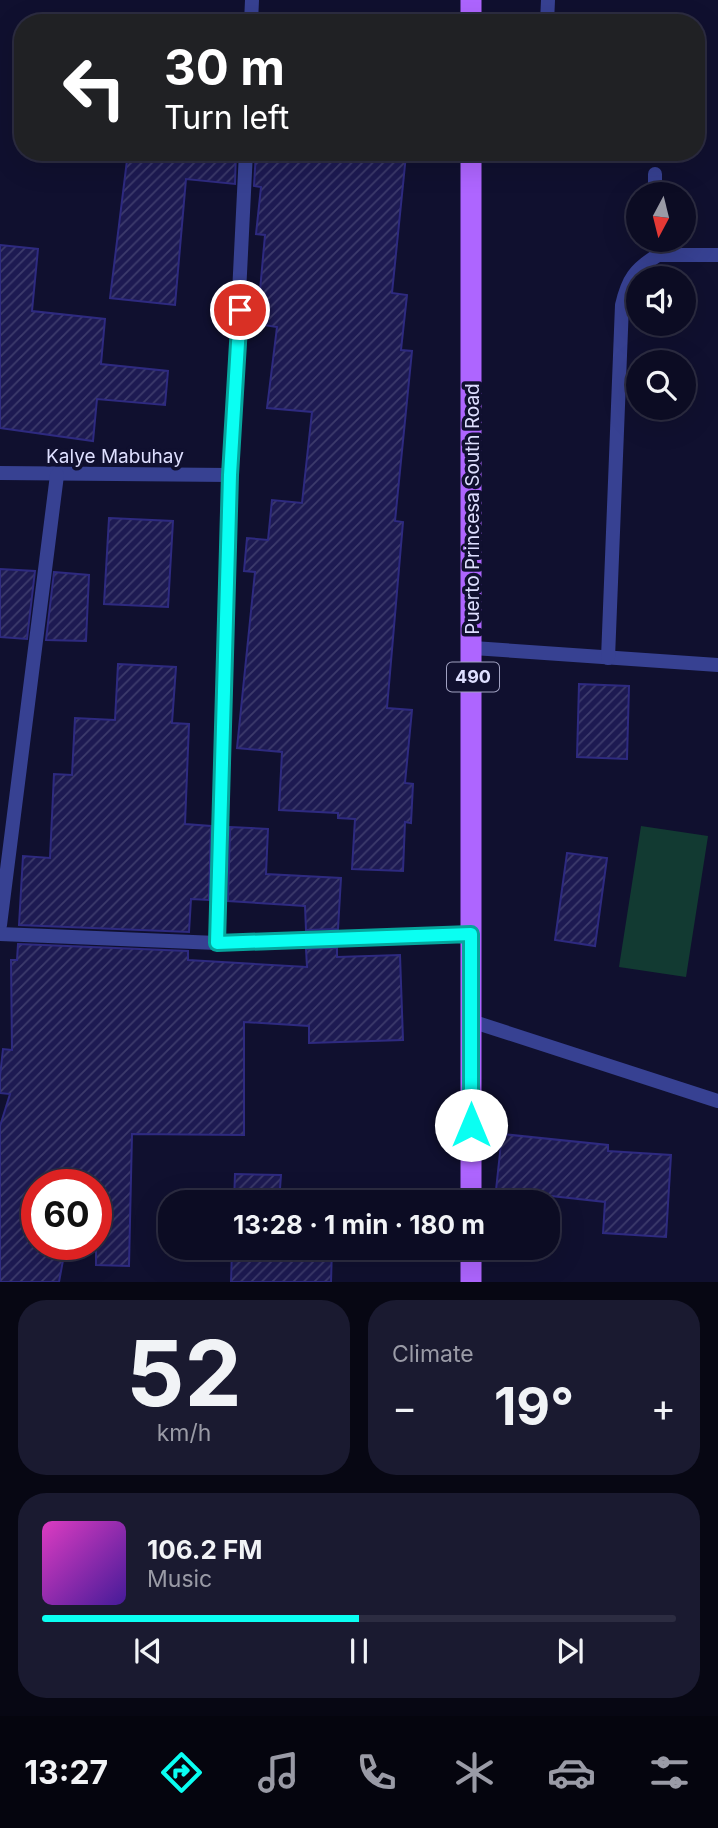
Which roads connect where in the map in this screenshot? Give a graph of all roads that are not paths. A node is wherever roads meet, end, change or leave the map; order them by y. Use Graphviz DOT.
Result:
graph roads {
  1 [pos="246,161"];
  2 [pos="471,161"];
  3 [pos="654,174"];
  4 [pos="654,182"];
  5 [pos="657,255"];
  6 [pos="718,255"];
  7 [pos="0,473"];
  8 [pos="57,475"];
  9 [pos="230,475"];
  10 [pos="473,648"];
  11 [pos="608,658"];
  12 [pos="718,665"];
  13 [pos="0,925"];
  14 [pos="0,934"];
  15 [pos="471,934"];
  16 [pos="217,943"];
  17 [pos="471,1021"];
  18 [pos="718,1101"];
  19 [pos="471,1190"];
  20 [pos="471,1260"];
  21 [pos="471,1282"];
  1 -- 9 [label="street"];
  2 -- 10 [label="main road, Puerto Princesa South Road / 490"];
  3 -- 4 [label="street"];
  5 -- 6 [label="street"];
  5 -- 11 [label="street"];
  7 -- 8 [label="street, Kalye Mabuhay"];
  8 -- 9 [label="street, Kalye Mabuhay"];
  8 -- 13 [label="street"];
  9 -- 16 [label="street"];
  10 -- 11 [label="street"];
  10 -- 15 [label="main road, Puerto Princesa South Road / 490"];
  11 -- 12 [label="street"];
  14 -- 16 [label="street"];
  15 -- 16 [label="street"];
  15 -- 17 [label="main road, Puerto Princesa South Road / 490"];
  17 -- 18 [label="street"];
  17 -- 19 [label="main road, Puerto Princesa South Road / 490"];
  20 -- 21 [label="main road"];
}
